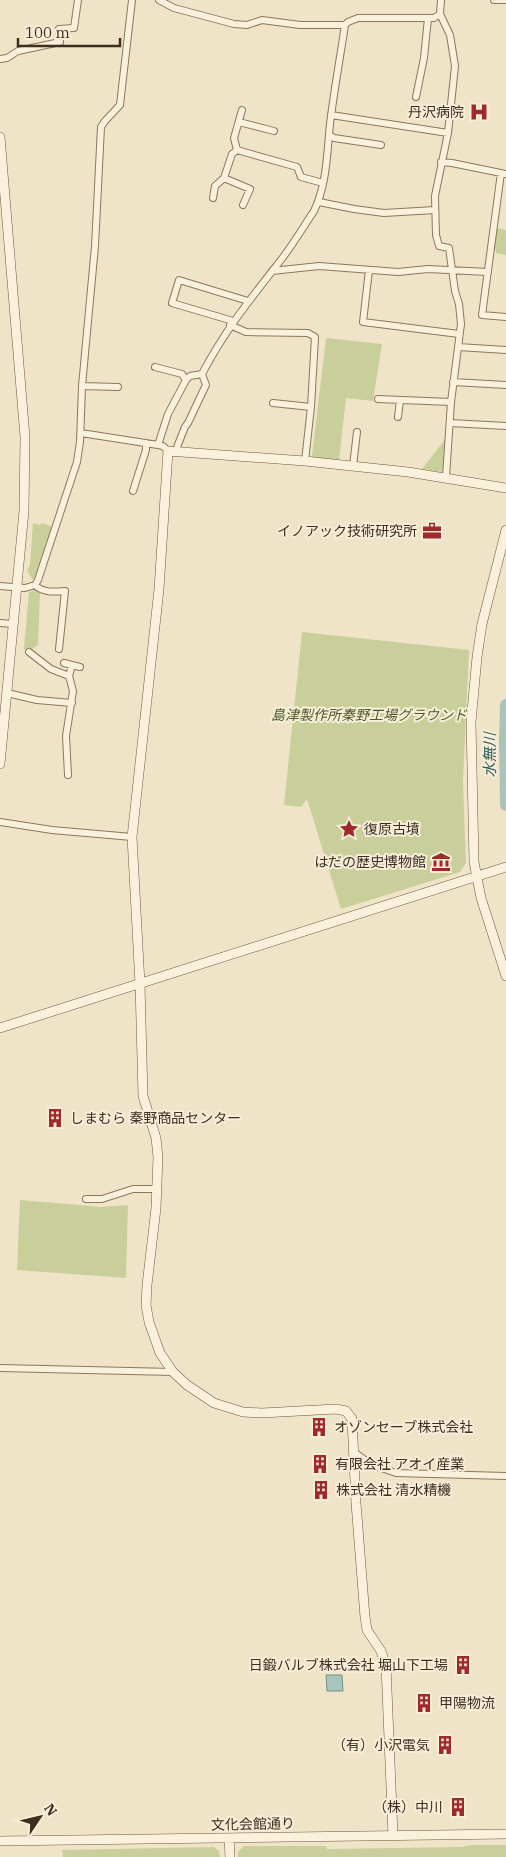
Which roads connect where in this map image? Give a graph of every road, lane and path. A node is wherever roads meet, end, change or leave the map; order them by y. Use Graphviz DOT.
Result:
graph roads {
  1 [pos="78,0"];
  2 [pos="132,0"];
  3 [pos="159,0"];
  4 [pos="441,0"];
  5 [pos="494,0"];
  6 [pos="506,0"];
  7 [pos="440,14"];
  8 [pos="428,18"];
  9 [pos="345,25"];
  10 [pos="0,59"];
  11 [pos="416,98"];
  12 [pos="242,110"];
  13 [pos="331,116"];
  14 [pos="238,122"];
  15 [pos="274,131"];
  16 [pos="448,133"];
  17 [pos="329,135"];
  18 [pos="0,137"];
  19 [pos="381,145"];
  20 [pos="237,150"];
  21 [pos="441,162"];
  22 [pos="504,173"];
  23 [pos="224,178"];
  24 [pos="2,183"];
  25 [pos="323,183"];
  26 [pos="213,198"];
  27 [pos="318,202"];
  28 [pos="243,205"];
  29 [pos="435,210"];
  30 [pos="368,270"];
  31 [pos="453,270"];
  32 [pos="272,271"];
  33 [pos="488,272"];
  34 [pos="248,301"];
  35 [pos="506,316"];
  36 [pos="231,323"];
  37 [pos="459,334"];
  38 [pos="458,347"];
  39 [pos="506,350"];
  40 [pos="155,367"];
  41 [pos="202,374"];
  42 [pos="186,380"];
  43 [pos="453,382"];
  44 [pos="506,385"];
  45 [pos="82,386"];
  46 [pos="118,387"];
  47 [pos="378,399"];
  48 [pos="400,400"];
  49 [pos="451,402"];
  50 [pos="272,403"];
  51 [pos="311,407"];
  52 [pos="398,417"];
  53 [pos="450,422"];
  54 [pos="506,426"];
  55 [pos="357,432"];
  56 [pos="80,434"];
  57 [pos="146,443"];
  58 [pos="158,445"];
  59 [pos="171,451"];
  60 [pos="306,461"];
  61 [pos="354,466"];
  62 [pos="446,477"];
  63 [pos="506,488"];
  64 [pos="133,491"];
  65 [pos="506,530"];
  66 [pos="35,585"];
  67 [pos="0,586"];
  68 [pos="17,587"];
  69 [pos="0,624"];
  70 [pos="13,624"];
  71 [pos="59,649"];
  72 [pos="28,652"];
  73 [pos="64,663"];
  74 [pos="72,665"];
  75 [pos="80,667"];
  76 [pos="69,676"];
  77 [pos="6,693"];
  78 [pos="72,703"];
  79 [pos="0,764"];
  80 [pos="68,775"];
  81 [pos="0,822"];
  82 [pos="132,837"];
  83 [pos="506,867"];
  84 [pos="476,877"];
  85 [pos="506,976"];
  86 [pos="140,984"];
  87 [pos="0,1028"];
  88 [pos="157,1188"];
  89 [pos="86,1199"];
  90 [pos="0,1368"];
  91 [pos="173,1372"];
  92 [pos="354,1452"];
  93 [pos="506,1476"];
  94 [pos="506,1834"];
  95 [pos="393,1835"];
  96 [pos="229,1838"];
  97 [pos="0,1841"];
  98 [pos="230,1857"];
  1 -- 10 [label="street"];
  2 -- 45 [label="street"];
  3 -- 9 [label="street"];
  4 -- 7 [label="street"];
  5 -- 6 [label="street"];
  7 -- 8 [label="street"];
  7 -- 16 [label="street"];
  8 -- 9 [label="street"];
  8 -- 11 [label="street"];
  9 -- 13 [label="street"];
  12 -- 14 [label="street"];
  13 -- 16 [label="street"];
  13 -- 17 [label="street"];
  14 -- 15 [label="street"];
  14 -- 20 [label="street"];
  16 -- 21 [label="street"];
  17 -- 19 [label="street"];
  17 -- 25 [label="street"];
  18 -- 24 [label="street"];
  20 -- 23 [label="street"];
  20 -- 25 [label="street"];
  21 -- 22 [label="street"];
  21 -- 29 [label="street"];
  22 -- 33 [label="street"];
  23 -- 26 [label="street"];
  23 -- 28 [label="street"];
  24 -- 68 [label="street"];
  25 -- 27 [label="street"];
  27 -- 29 [label="street"];
  27 -- 32 [label="street"];
  29 -- 31 [label="street"];
  30 -- 31 [label="street"];
  30 -- 32 [label="street"];
  30 -- 37 [label="street"];
  31 -- 33 [label="street"];
  31 -- 37 [label="street"];
  32 -- 34 [label="street"];
  33 -- 35 [label="street"];
  34 -- 36 [label="street"];
  34 -- 36 [label="street"];
  36 -- 41 [label="street"];
  36 -- 51 [label="street"];
  37 -- 38 [label="street"];
  38 -- 39 [label="street"];
  38 -- 43 [label="street"];
  40 -- 42 [label="street"];
  41 -- 42 [label="street"];
  41 -- 59 [label="street"];
  42 -- 58 [label="street"];
  43 -- 44 [label="street"];
  43 -- 49 [label="street"];
  45 -- 46 [label="street"];
  45 -- 56 [label="street"];
  47 -- 48 [label="street"];
  48 -- 49 [label="street"];
  48 -- 52 [label="street"];
  49 -- 53 [label="street"];
  50 -- 51 [label="street"];
  51 -- 60 [label="street"];
  53 -- 54 [label="street"];
  53 -- 62 [label="street"];
  55 -- 61 [label="street"];
  56 -- 57 [label="street"];
  56 -- 66 [label="street"];
  57 -- 58 [label="street"];
  57 -- 64 [label="street"];
  58 -- 59 [label="street"];
  59 -- 60 [label="street"];
  59 -- 82 [label="street"];
  60 -- 61 [label="street"];
  61 -- 62 [label="street"];
  62 -- 63 [label="street"];
  65 -- 84 [label="street"];
  66 -- 68 [label="street"];
  66 -- 71 [label="street"];
  67 -- 68 [label="street"];
  68 -- 70 [label="street"];
  69 -- 70 [label="street"];
  70 -- 77 [label="street"];
  72 -- 76 [label="street"];
  73 -- 74 [label="street"];
  74 -- 75 [label="street"];
  74 -- 76 [label="street"];
  76 -- 78 [label="street"];
  77 -- 78 [label="street"];
  77 -- 79 [label="street"];
  78 -- 80 [label="street"];
  81 -- 82 [label="street"];
  82 -- 86 [label="street"];
  83 -- 84 [label="street"];
  84 -- 85 [label="street"];
  84 -- 86 [label="street"];
  86 -- 87 [label="street"];
  86 -- 88 [label="street"];
  88 -- 89 [label="street"];
  88 -- 91 [label="street"];
  90 -- 91 [label="street"];
  91 -- 92 [label="street"];
  92 -- 93 [label="street"];
  92 -- 95 [label="street"];
  94 -- 95 [label="street, 文化会館通り"];
  95 -- 96 [label="street, 文化会館通り"];
  96 -- 97 [label="street, 文化会館通り"];
  96 -- 98 [label="street"];
}
